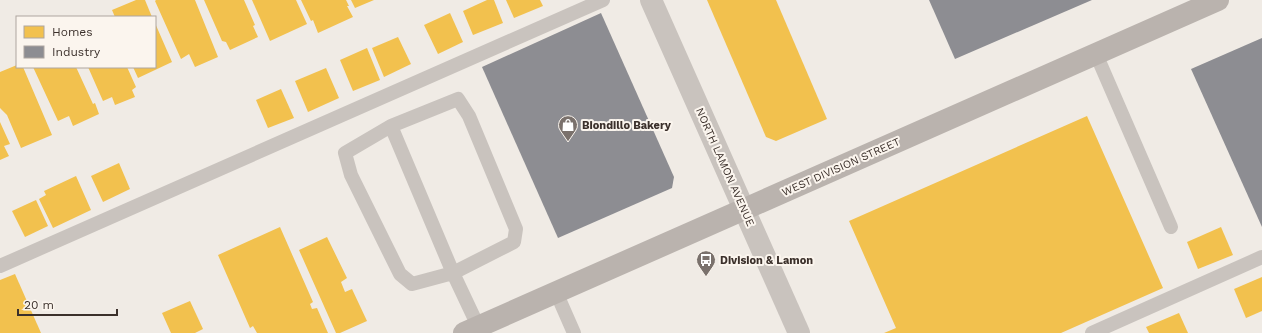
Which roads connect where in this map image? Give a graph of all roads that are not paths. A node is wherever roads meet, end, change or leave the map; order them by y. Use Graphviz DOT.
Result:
graph roads {
  1 [pos="603,0"];
  2 [pos="651,0"];
  3 [pos="1218,0"];
  4 [pos="1096,54"];
  5 [pos="391,126"];
  6 [pos="744,209"];
  7 [pos="1171,227"];
  8 [pos="1262,257"];
  9 [pos="0,266"];
  10 [pos="453,273"];
  11 [pos="556,292"];
  12 [pos="471,330"];
  13 [pos="574,333"];
  14 [pos="799,333"];
  15 [pos="1092,333"];
  1 -- 9 [label="lane"];
  2 -- 6 [label="street, NORTH LAMON AVENUE"];
  3 -- 4 [label="main road, WEST DIVISION STREET"];
  4 -- 6 [label="main road, WEST DIVISION STREET"];
  4 -- 7 [label="lane"];
  5 -- 10 [label="lane"];
  5 -- 10 [label="lane"];
  5 -- 10 [label="lane"];
  6 -- 11 [label="main road, WEST DIVISION STREET"];
  6 -- 14 [label="street, NORTH LAMON AVENUE"];
  8 -- 15 [label="lane"];
  10 -- 12 [label="lane"];
  11 -- 12 [label="main road, WEST DIVISION STREET"];
  11 -- 13 [label="lane"];
}
